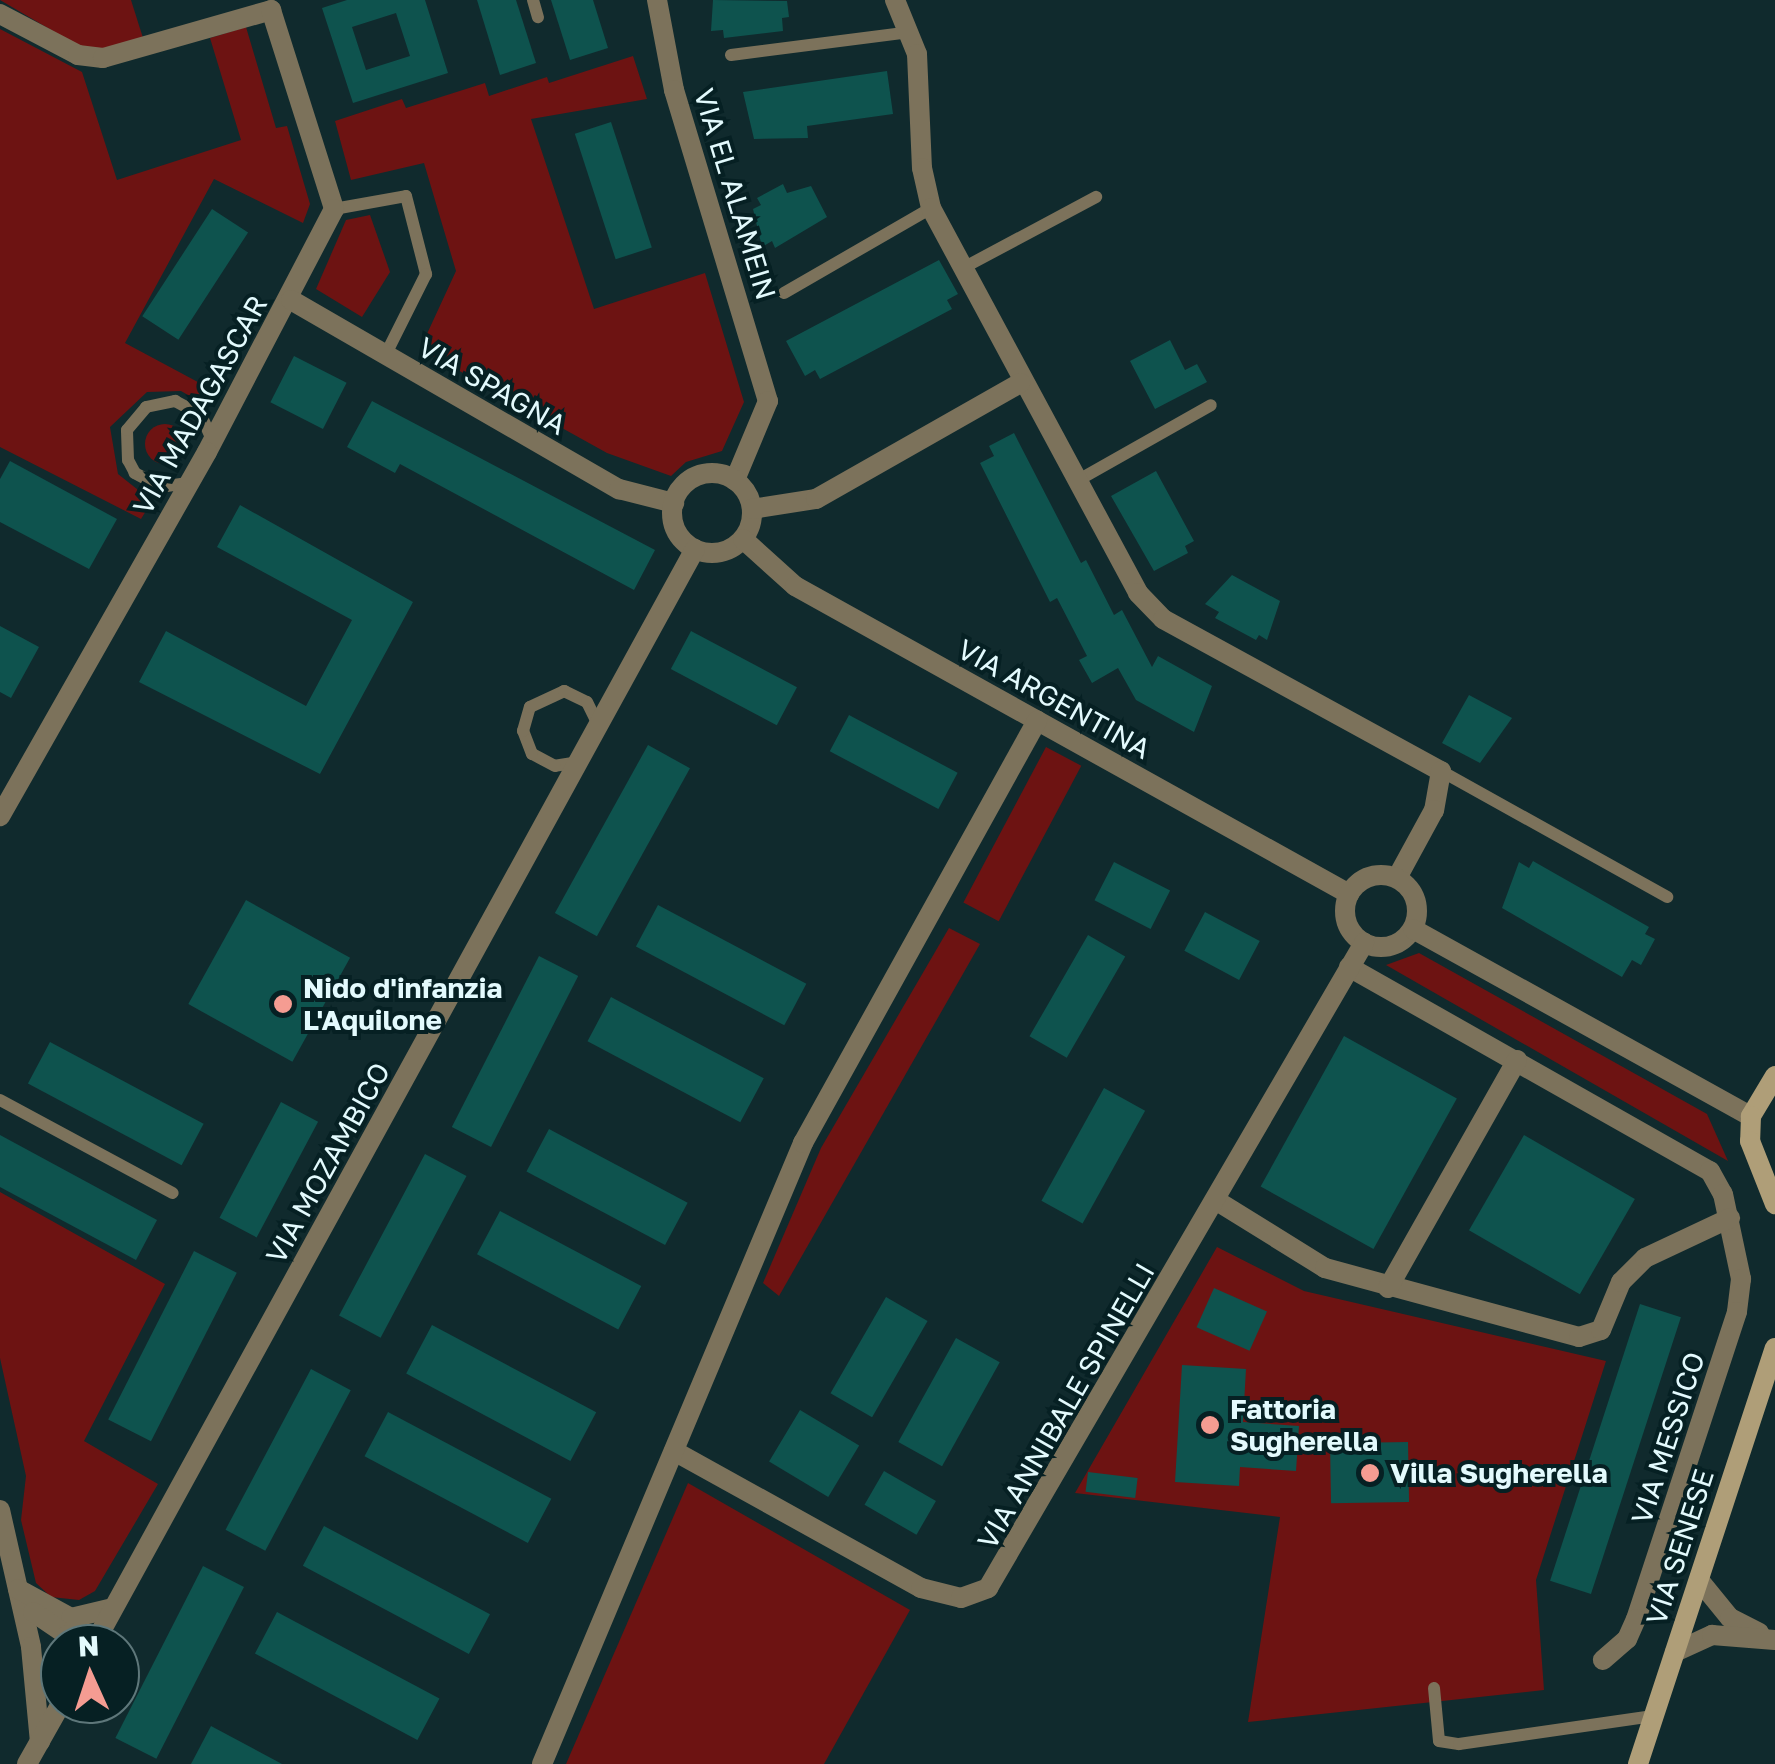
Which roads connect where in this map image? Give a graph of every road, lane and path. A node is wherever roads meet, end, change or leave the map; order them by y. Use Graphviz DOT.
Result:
graph roads {
  1 [pos="533,0"];
  2 [pos="658,0"];
  3 [pos="895,0"];
  4 [pos="269,5"];
  5 [pos="0,14"];
  6 [pos="538,17"];
  7 [pos="910,32"];
  8 [pos="731,54"];
  9 [pos="1096,197"];
  10 [pos="334,208"];
  11 [pos="931,208"];
  12 [pos="963,268"];
  13 [pos="784,293"];
  14 [pos="291,300"];
  15 [pos="385,356"];
  16 [pos="1020,383"];
  17 [pos="1211,405"];
  18 [pos="212,442"];
  19 [pos="735,480"];
  20 [pos="1075,482"];
  21 [pos="190,483"];
  22 [pos="674,503"];
  23 [pos="752,509"];
  24 [pos="743,539"];
  25 [pos="695,549"];
  26 [pos="1037,721"];
  27 [pos="598,725"];
  28 [pos="580,762"];
  29 [pos="1441,771"];
  30 [pos="0,816"];
  31 [pos="1397,878"];
  32 [pos="1349,894"];
  33 [pos="1667,898"];
  34 [pos="1413,928"];
  35 [pos="1364,943"];
  36 [pos="1349,967"];
  37 [pos="1516,1060"];
  38 [pos="1775,1076"];
  39 [pos="0,1100"];
  40 [pos="1751,1116"];
  41 [pos="173,1193"];
  42 [pos="1216,1201"];
  43 [pos="1775,1204"];
  44 [pos="1730,1218"];
  45 [pos="1388,1288"];
  46 [pos="1775,1348"];
  47 [pos="674,1451"];
  48 [pos="0,1510"];
  49 [pos="1699,1580"];
  50 [pos="18,1589"];
  51 [pos="113,1608"];
  52 [pos="46,1624"];
  53 [pos="104,1624"];
  54 [pos="1775,1640"];
  55 [pos="1675,1652"];
  56 [pos="1603,1660"];
  57 [pos="1434,1688"];
  58 [pos="1653,1716"];
  59 [pos="50,1724"];
  60 [pos="40,1742"];
  61 [pos="543,1763"];
  62 [pos="28,1764"];
  63 [pos="1638,1764"];
  1 -- 6 [label="lane"];
  2 -- 19 [label="street, VIA EL ALAMEIN"];
  3 -- 7 [label="street"];
  4 -- 5 [label="street"];
  4 -- 10 [label="street"];
  7 -- 8 [label="lane"];
  7 -- 11 [label="street"];
  9 -- 12 [label="lane"];
  10 -- 14 [label="street, VIA MADAGASCAR"];
  10 -- 15 [label="lane"];
  11 -- 12 [label="street"];
  11 -- 13 [label="lane"];
  12 -- 16 [label="street"];
  14 -- 15 [label="street, VIA SPAGNA"];
  14 -- 18 [label="street, VIA MADAGASCAR"];
  15 -- 22 [label="street, VIA SPAGNA"];
  16 -- 20 [label="street"];
  16 -- 23 [label="street"];
  17 -- 20 [label="lane"];
  18 -- 21 [label="street, VIA MADAGASCAR"];
  18 -- 21 [label="lane"];
  19 -- 22 [label="street"];
  19 -- 23 [label="street"];
  20 -- 29 [label="street"];
  21 -- 30 [label="street, VIA MADAGASCAR"];
  22 -- 25 [label="street"];
  23 -- 24 [label="street"];
  24 -- 25 [label="street"];
  24 -- 26 [label="street, VIA ARGENTINA"];
  25 -- 27 [label="street, VIA MOZAMBICO"];
  26 -- 32 [label="street, VIA ARGENTINA"];
  26 -- 47 [label="street"];
  27 -- 28 [label="street, VIA MOZAMBICO"];
  27 -- 28 [label="lane"];
  28 -- 51 [label="street, VIA MOZAMBICO"];
  29 -- 31 [label="street"];
  29 -- 33 [label="lane"];
  31 -- 32 [label="street"];
  31 -- 34 [label="street"];
  32 -- 35 [label="street"];
  34 -- 35 [label="street"];
  34 -- 40 [label="street"];
  35 -- 36 [label="street, VIA ANNIBALE SPINELLI"];
  36 -- 37 [label="street, VIA MESSICO"];
  36 -- 42 [label="street, VIA ANNIBALE SPINELLI"];
  37 -- 44 [label="street, VIA MESSICO"];
  37 -- 45 [label="street"];
  38 -- 40 [label="main road"];
  39 -- 41 [label="lane"];
  40 -- 43 [label="main road"];
  42 -- 45 [label="street"];
  42 -- 47 [label="street, VIA ANNIBALE SPINELLI"];
  44 -- 45 [label="street"];
  44 -- 56 [label="street, VIA MESSICO"];
  46 -- 49 [label="main road, VIA SENESE"];
  47 -- 61 [label="street"];
  48 -- 50 [label="street"];
  49 -- 54 [label="street"];
  49 -- 55 [label="main road, VIA SENESE"];
  50 -- 51 [label="street"];
  50 -- 52 [label="street"];
  50 -- 60 [label="street"];
  51 -- 53 [label="street, VIA MOZAMBICO"];
  54 -- 55 [label="street"];
  55 -- 58 [label="main road, VIA SENESE"];
  57 -- 58 [label="lane"];
  58 -- 63 [label="main road, VIA SENESE"];
  59 -- 60 [label="street"];
  60 -- 62 [label="street"];
}
